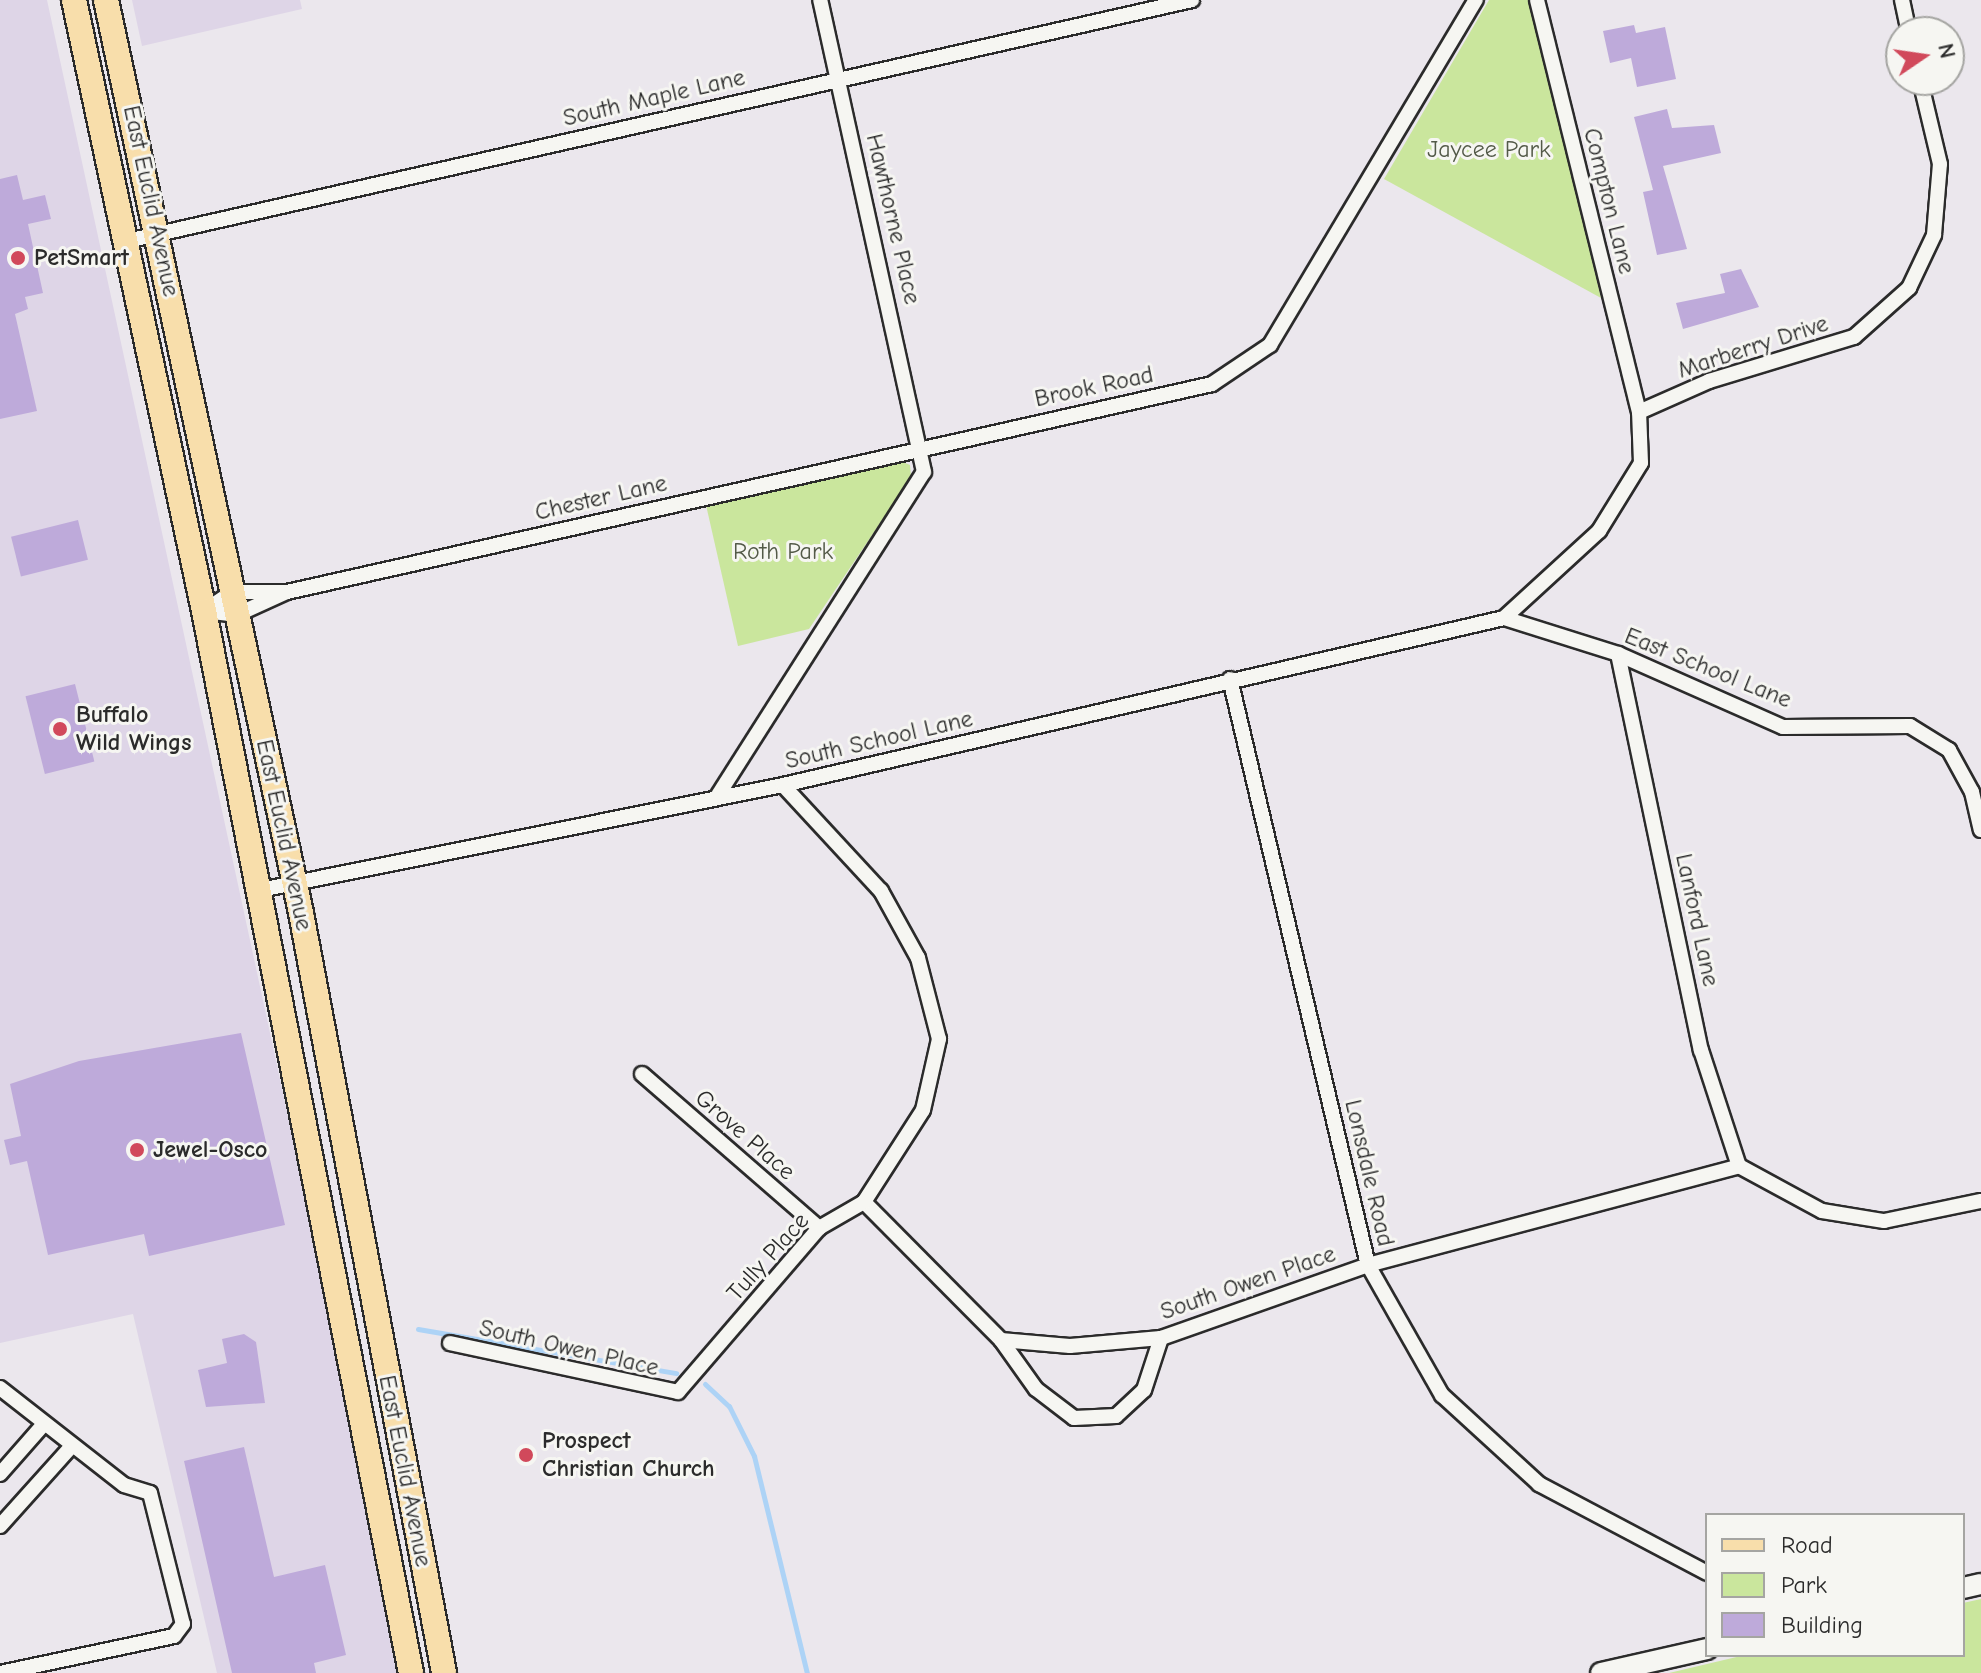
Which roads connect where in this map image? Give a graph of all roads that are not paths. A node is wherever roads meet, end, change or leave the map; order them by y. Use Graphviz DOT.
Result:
graph roads {
  1 [pos="74,0"];
  2 [pos="106,0"];
  3 [pos="820,0"];
  4 [pos="1192,0"];
  5 [pos="1476,0"];
  6 [pos="1537,0"];
  7 [pos="838,79"];
  8 [pos="1924,96"];
  9 [pos="158,234"];
  10 [pos="127,241"];
  11 [pos="1639,412"];
  12 [pos="924,447"];
  13 [pos="287,592"];
  14 [pos="234,604"];
  15 [pos="204,611"];
  16 [pos="1504,618"];
  17 [pos="1618,654"];
  18 [pos="1230,679"];
  19 [pos="783,785"];
  20 [pos="718,795"];
  21 [pos="1981,830"];
  22 [pos="294,882"];
  23 [pos="260,890"];
  24 [pos="642,1074"];
  25 [pos="1739,1166"];
  26 [pos="1981,1201"];
  27 [pos="864,1202"];
  28 [pos="819,1228"];
  29 [pos="1368,1265"];
  30 [pos="1161,1338"];
  31 [pos="1001,1340"];
  32 [pos="450,1343"];
  33 [pos="0,1388"];
  34 [pos="678,1392"];
  35 [pos="44,1424"];
  36 [pos="71,1447"];
  37 [pos="0,1474"];
  38 [pos="0,1526"];
  39 [pos="1705,1572"];
  40 [pos="1705,1649"];
  41 [pos="0,1673"];
  42 [pos="411,1673"];
  43 [pos="444,1673"];
  44 [pos="1601,1673"];
  1 -- 10 [label="main road, East Euclid Avenue"];
  2 -- 9 [label="main road, East Euclid Avenue"];
  3 -- 7 [label="street, Hawthorne Place"];
  4 -- 7 [label="street, South Maple Lane"];
  5 -- 12 [label="street, Brook Road"];
  6 -- 11 [label="street, Compton Lane"];
  7 -- 9 [label="street, South Maple Lane"];
  7 -- 12 [label="street, Hawthorne Place"];
  8 -- 11 [label="street, Marberry Drive"];
  9 -- 10 [label="street, South Maple Lane"];
  9 -- 14 [label="main road, East Euclid Avenue"];
  10 -- 15 [label="main road, East Euclid Avenue"];
  11 -- 16 [label="street"];
  12 -- 13 [label="street, Chester Lane"];
  12 -- 20 [label="street"];
  13 -- 14 [label="street, Chester Lane"];
  13 -- 14 [label="street, Chester Lane"];
  14 -- 15 [label="street, Chester Lane"];
  14 -- 15 [label="street, Chester Lane"];
  14 -- 22 [label="main road, East Euclid Avenue"];
  15 -- 23 [label="main road, East Euclid Avenue"];
  16 -- 17 [label="street, East School Lane"];
  16 -- 18 [label="street, South School Lane"];
  17 -- 21 [label="street, East School Lane"];
  17 -- 25 [label="street, Lanford Lane"];
  18 -- 19 [label="street, South School Lane"];
  18 -- 29 [label="street, Lonsdale Road"];
  19 -- 20 [label="street, South School Lane"];
  19 -- 27 [label="street, Tully Place"];
  20 -- 22 [label="street, South School Lane"];
  22 -- 23 [label="street, South School Lane"];
  22 -- 43 [label="main road, East Euclid Avenue"];
  23 -- 42 [label="main road, East Euclid Avenue"];
  24 -- 28 [label="street, Grove Place"];
  25 -- 26 [label="street"];
  25 -- 29 [label="street, South Owen Place"];
  27 -- 28 [label="street, Tully Place"];
  27 -- 31 [label="street"];
  28 -- 34 [label="street, Tully Place"];
  29 -- 30 [label="street, South Owen Place"];
  29 -- 39 [label="street, Lonsdale Road"];
  30 -- 31 [label="street, South Owen Place"];
  30 -- 31 [label="street"];
  32 -- 34 [label="street, South Owen Place"];
  33 -- 35 [label="street"];
  35 -- 36 [label="street"];
  35 -- 37 [label="street"];
  36 -- 38 [label="street"];
  36 -- 41 [label="street"];
  40 -- 44 [label="street"];
}
